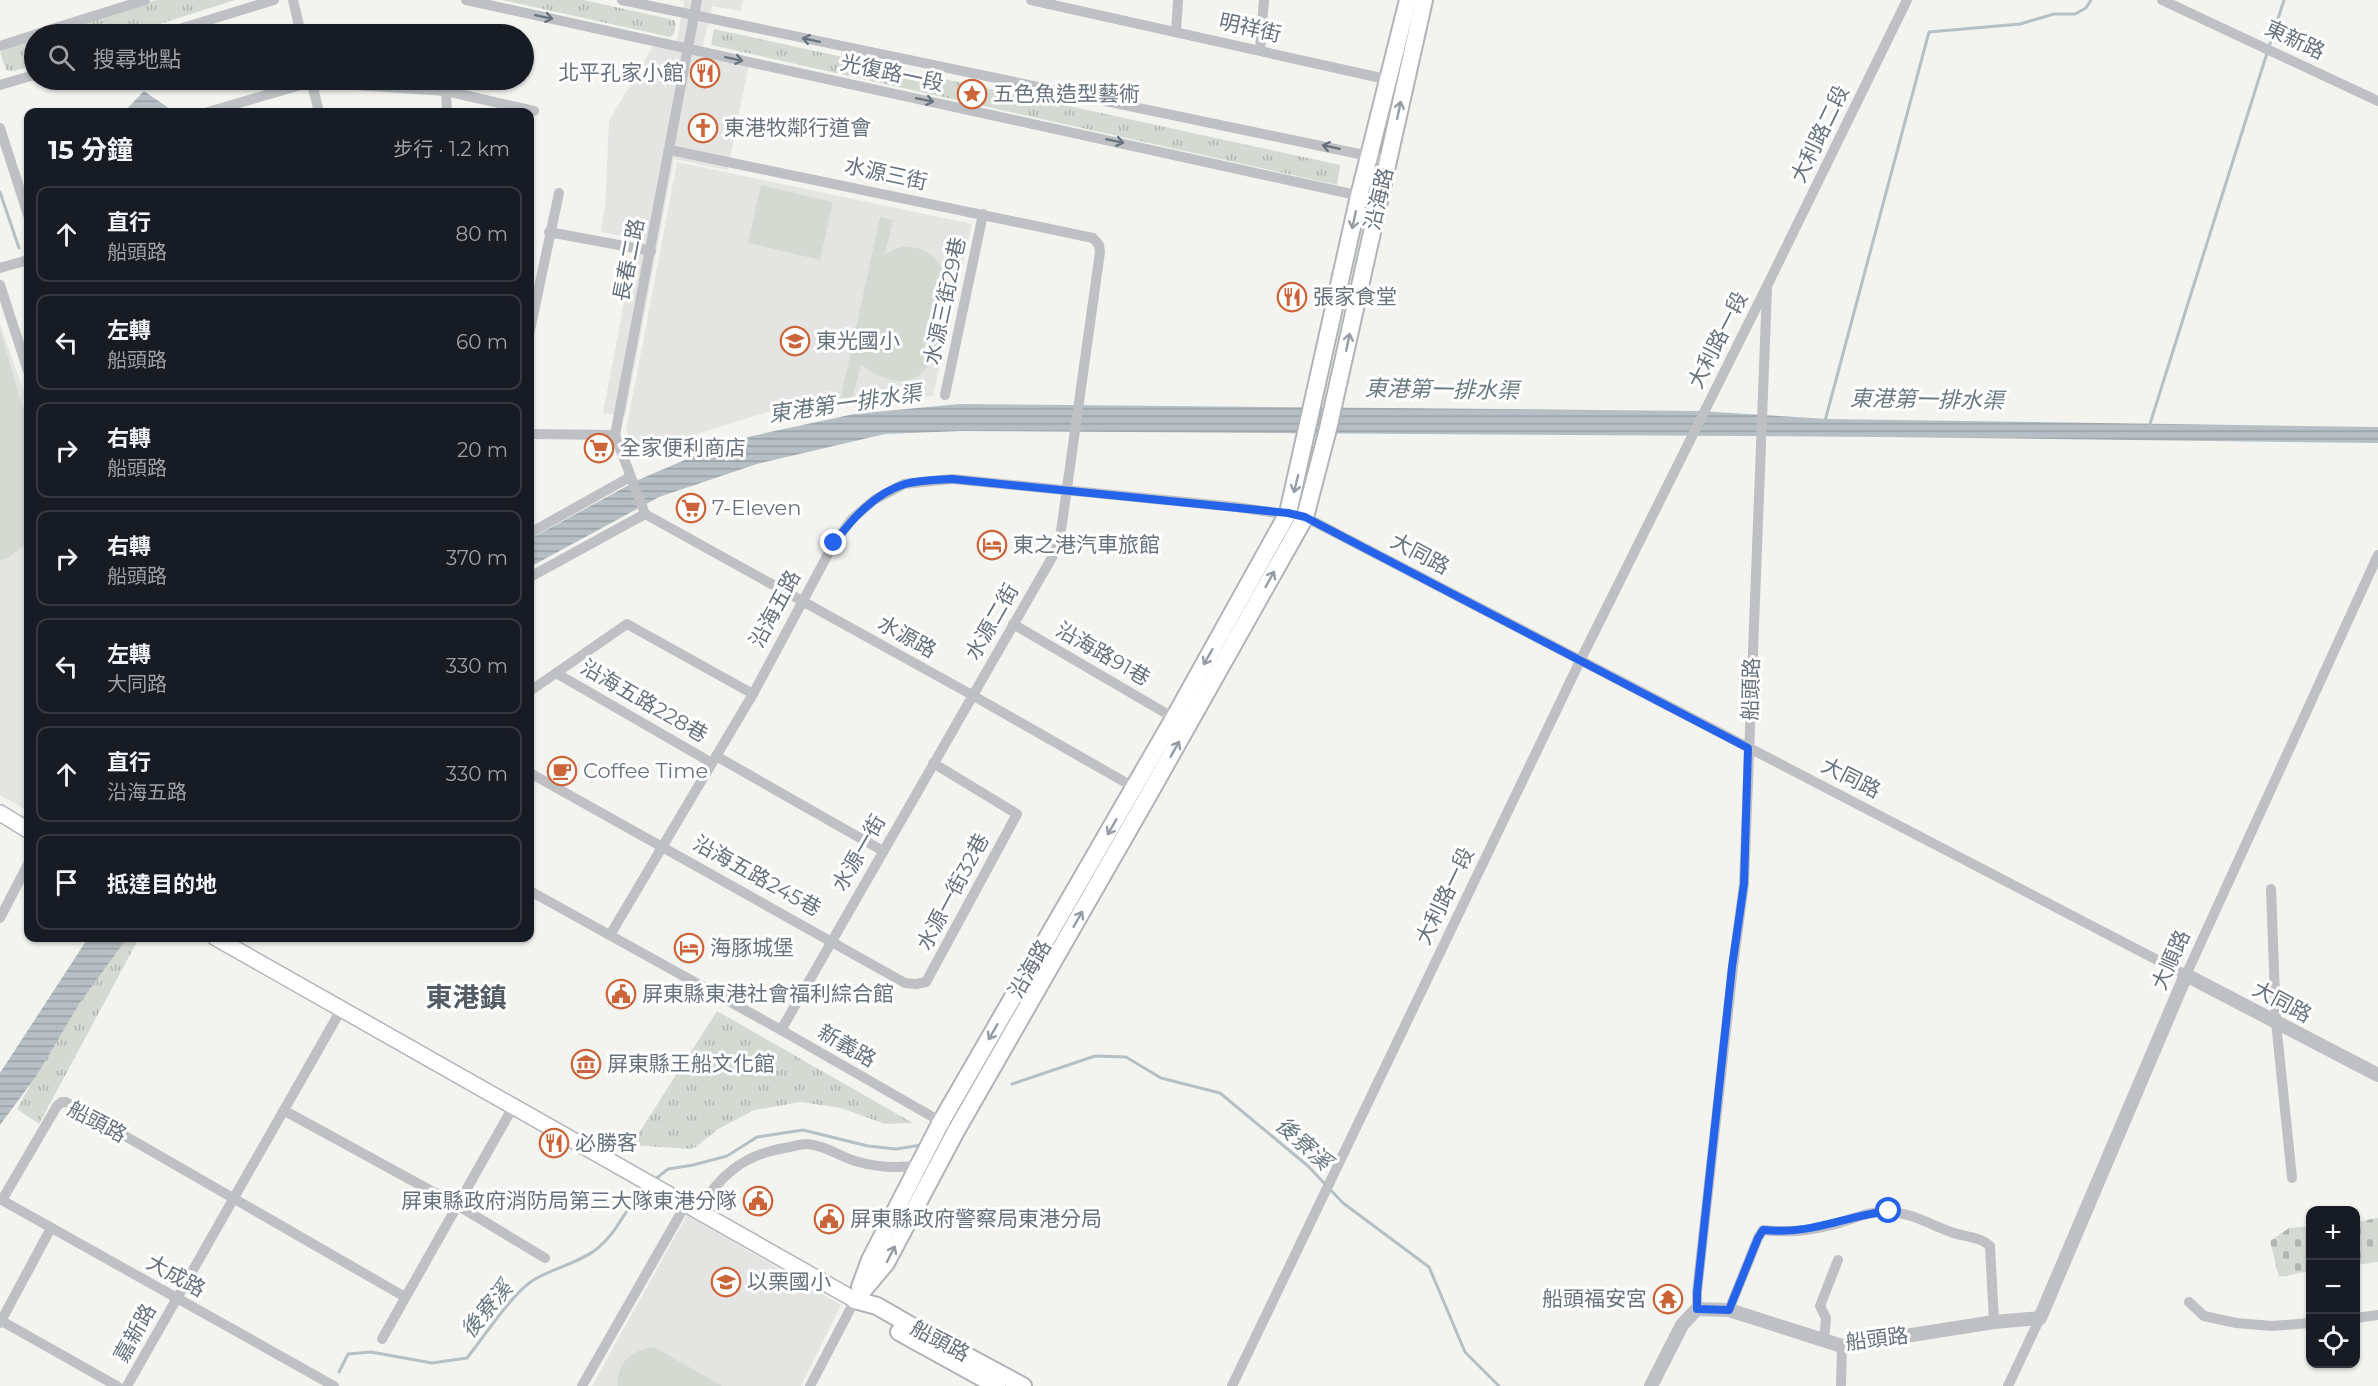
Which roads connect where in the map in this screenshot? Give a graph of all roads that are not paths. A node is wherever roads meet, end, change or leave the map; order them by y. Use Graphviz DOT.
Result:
graph roads {
  1 [pos="145,0"];
  2 [pos="274,0"];
  3 [pos="293,0"];
  4 [pos="466,0"];
  5 [pos="622,0"];
  6 [pos="698,0"];
  7 [pos="1031,0"];
  8 [pos="1178,0"];
  9 [pos="1264,0"];
  10 [pos="1408,0"];
  11 [pos="1424,0"];
  12 [pos="1907,0"];
  13 [pos="2162,0"];
  14 [pos="1084,6"];
  15 [pos="695,16"];
  16 [pos="70,24"];
  17 [pos="196,24"];
  18 [pos="299,24"];
  19 [pos="1176,32"];
  20 [pos="24,38"];
  21 [pos="0,46"];
  22 [pos="689,49"];
  23 [pos="1260,51"];
  24 [pos="24,78"];
  25 [pos="1390,80"];
  26 [pos="0,85"];
  27 [pos="283,90"];
  28 [pos="314,90"];
  29 [pos="434,90"];
  30 [pos="446,91"];
  31 [pos="2378,100"];
  32 [pos="232,108"];
  33 [pos="318,108"];
  34 [pos="447,108"];
  35 [pos="521,108"];
  36 [pos="0,128"];
  37 [pos="670,150"];
  38 [pos="1369,155"];
  39 [pos="1389,160"];
  40 [pos="559,193"];
  41 [pos="1359,196"];
  42 [pos="1379,200"];
  43 [pos="24,203"];
  44 [pos="983,214"];
  45 [pos="549,232"];
  46 [pos="651,251"];
  47 [pos="24,261"];
  48 [pos="0,268"];
  49 [pos="0,285"];
  50 [pos="1767,286"];
  51 [pos="534,309"];
  52 [pos="24,359"];
  53 [pos="1080,391"];
  54 [pos="945,395"];
  55 [pos="534,434"];
  56 [pos="615,435"];
  57 [pos="631,479"];
  58 [pos="1066,491"];
  59 [pos="645,514"];
  60 [pos="1297,515"];
  61 [pos="534,531"];
  62 [pos="2378,555"];
  63 [pos="534,575"];
  64 [pos="801,601"];
  65 [pos="1013,624"];
  66 [pos="1580,661"];
  67 [pos="556,673"];
  68 [pos="534,688"];
  69 [pos="753,694"];
  70 [pos="972,695"];
  71 [pos="1174,718"];
  72 [pos="1748,748"];
  73 [pos="714,760"];
  74 [pos="933,763"];
  75 [pos="534,775"];
  76 [pos="1141,792"];
  77 [pos="0,813"];
  78 [pos="24,828"];
  79 [pos="663,846"];
  80 [pos="883,851"];
  81 [pos="24,872"];
  82 [pos="2271,889"];
  83 [pos="534,893"];
  84 [pos="0,918"];
  85 [pos="610,935"];
  86 [pos="832,940"];
  87 [pos="223,942"];
  88 [pos="2186,975"];
  89 [pos="342,1008"];
  90 [pos="2276,1022"];
  91 [pos="781,1030"];
  92 [pos="2378,1075"];
  93 [pos="513,1107"];
  94 [pos="285,1111"];
  95 [pos="941,1122"];
  96 [pos="956,1131"];
  97 [pos="919,1166"];
  98 [pos="2292,1178"];
  99 [pos="232,1198"];
  100 [pos="1,1200"];
  101 [pos="457,1205"];
  102 [pos="693,1208"];
  103 [pos="51,1228"];
  104 [pos="545,1258"];
  105 [pos="1838,1260"];
  106 [pos="405,1297"];
  107 [pos="176,1299"];
  108 [pos="855,1300"];
  109 [pos="2189,1302"];
  110 [pos="1697,1309"];
  111 [pos="1729,1310"];
  112 [pos="2378,1315"];
  113 [pos="2360,1317"];
  114 [pos="2040,1318"];
  115 [pos="0,1321"];
  116 [pos="1994,1322"];
  117 [pos="2306,1323"];
  118 [pos="382,1339"];
  119 [pos="1824,1341"];
  120 [pos="1842,1346"];
  121 [pos="117,1386"];
  122 [pos="127,1386"];
  123 [pos="334,1386"];
  124 [pos="582,1386"];
  125 [pos="810,1386"];
  126 [pos="997,1386"];
  127 [pos="1023,1386"];
  128 [pos="1232,1386"];
  129 [pos="1651,1386"];
  130 [pos="1841,1386"];
  131 [pos="2008,1386"];
  1 -- 16 [label="street"];
  2 -- 17 [label="street"];
  3 -- 18 [label="street"];
  4 -- 22 [label="street, 光復路一段, one-way"];
  5 -- 15 [label="street, 光復路一段"];
  6 -- 15 [label="street, 長春二路"];
  7 -- 14 [label="street, 明祥街"];
  8 -- 19 [label="street"];
  9 -- 23 [label="street"];
  10 -- 25 [label="main road, 沿海路"];
  39 -- 11 [label="main road, 沿海路, one-way"];
  12 -- 50 [label="street, 大利路二段"];
  13 -- 31 [label="street, 東新路"];
  14 -- 19 [label="street, 明祥街"];
  15 -- 22 [label="street, 長春二路"];
  38 -- 15 [label="street, 光復路一段, one-way"];
  19 -- 23 [label="street, 明祥街"];
  20 -- 21 [label="street"];
  22 -- 37 [label="street, 長春二路"];
  22 -- 41 [label="street, 光復路一段, one-way"];
  23 -- 25 [label="street, 明祥街"];
  24 -- 26 [label="street"];
  25 -- 38 [label="main road, 沿海路"];
  27 -- 32 [label="street"];
  28 -- 33 [label="street"];
  29 -- 30 [label="street"];
  30 -- 34 [label="street"];
  30 -- 35 [label="street"];
  36 -- 43 [label="street"];
  37 -- 44 [label="street, 水源三街"];
  37 -- 46 [label="street, 長春二路"];
  38 -- 39 [label="street, 光復路一段"];
  38 -- 41 [label="main road, 沿海路"];
  39 -- 42 [label="main road, 沿海路"];
  40 -- 45 [label="street"];
  41 -- 42 [label="street, 光復路一段"];
  41 -- 60 [label="main road, 沿海路, one-way"];
  60 -- 42 [label="main road, 沿海路, one-way"];
  44 -- 53 [label="street, 水源三街"];
  44 -- 54 [label="street, 水源三街29巷"];
  45 -- 46 [label="street"];
  45 -- 51 [label="street"];
  46 -- 56 [label="street, 長春二路"];
  47 -- 48 [label="street"];
  49 -- 52 [label="street"];
  50 -- 66 [label="street, 大利路一段"];
  50 -- 72 [label="street, 船頭路"];
  53 -- 58 [label="street, 水源二街"];
  55 -- 56 [label="street"];
  56 -- 57 [label="street"];
  57 -- 59 [label="street"];
  57 -- 61 [label="street"];
  58 -- 60 [label="street, 沿海五路"];
  58 -- 64 [label="street, 沿海五路"];
  58 -- 65 [label="street, 水源二街"];
  59 -- 63 [label="street"];
  59 -- 64 [label="street, 水源路"];
  60 -- 66 [label="street, 大同路"];
  60 -- 71 [label="main road, 沿海路, one-way"];
  76 -- 60 [label="main road, 沿海路, one-way"];
  62 -- 88 [label="street, 大順路"];
  64 -- 69 [label="street, 沿海五路"];
  64 -- 70 [label="street, 水源路"];
  65 -- 70 [label="street, 水源二街"];
  65 -- 71 [label="street, 沿海路91巷"];
  66 -- 72 [label="street, 大同路"];
  66 -- 128 [label="street, 大利路一段"];
  67 -- 68 [label="street"];
  67 -- 69 [label="street"];
  67 -- 73 [label="street, 沿海五路228巷"];
  69 -- 73 [label="street, 沿海五路"];
  70 -- 74 [label="street, 水源一街"];
  70 -- 76 [label="street, 水源路"];
  71 -- 76 [label="main road, 沿海路"];
  72 -- 88 [label="street, 大同路"];
  72 -- 110 [label="street, 船頭路"];
  73 -- 79 [label="street, 沿海五路"];
  73 -- 80 [label="street, 沿海五路228巷"];
  74 -- 80 [label="street, 水源一街"];
  74 -- 86 [label="street, 水源一街32巷"];
  75 -- 79 [label="street, 沿海五路245巷"];
  76 -- 95 [label="main road, 沿海路, one-way"];
  96 -- 76 [label="main road, 沿海路, one-way"];
  77 -- 78 [label="main road"];
  79 -- 85 [label="street, 沿海五路"];
  79 -- 86 [label="street, 沿海五路245巷"];
  80 -- 86 [label="street, 水源一街"];
  81 -- 84 [label="street"];
  82 -- 90 [label="street"];
  83 -- 85 [label="street, 新義路"];
  85 -- 91 [label="street, 新義路"];
  86 -- 91 [label="street, 水源一街"];
  87 -- 89 [label="main road"];
  88 -- 90 [label="street, 大同路"];
  88 -- 114 [label="street, 大順路"];
  89 -- 93 [label="main road"];
  89 -- 94 [label="street"];
  90 -- 92 [label="street, 大同路"];
  90 -- 98 [label="street"];
  91 -- 95 [label="street, 新義路"];
  93 -- 101 [label="street"];
  93 -- 102 [label="main road, 船頭路"];
  94 -- 99 [label="street"];
  94 -- 101 [label="street"];
  95 -- 96 [label="street, 新義路"];
  95 -- 97 [label="main road, 沿海路"];
  108 -- 96 [label="main road, one-way"];
  97 -- 102 [label="street"];
  97 -- 108 [label="main road, 沿海路"];
  99 -- 100 [label="street, 船頭路"];
  99 -- 106 [label="street, 船頭路"];
  99 -- 107 [label="street"];
  100 -- 103 [label="street, 大成路"];
  101 -- 104 [label="street"];
  101 -- 106 [label="street"];
  102 -- 108 [label="main road, 船頭路"];
  102 -- 124 [label="street"];
  103 -- 107 [label="street, 大成路"];
  103 -- 115 [label="street"];
  105 -- 119 [label="street"];
  106 -- 118 [label="street"];
  107 -- 122 [label="street, 嘉新路"];
  107 -- 123 [label="street, 大成路"];
  108 -- 125 [label="street"];
  108 -- 126 [label="main road, 船頭路"];
  108 -- 127 [label="main road, 船頭路"];
  109 -- 117 [label="street"];
  110 -- 111 [label="street, 船頭路"];
  110 -- 129 [label="street"];
  111 -- 116 [label="street"];
  111 -- 119 [label="street, 船頭路"];
  112 -- 113 [label="street"];
  114 -- 116 [label="street, 船頭路"];
  114 -- 131 [label="street, 大順路"];
  115 -- 121 [label="street"];
  116 -- 120 [label="street, 船頭路"];
  119 -- 120 [label="street, 船頭路"];
  120 -- 130 [label="street"];
}
